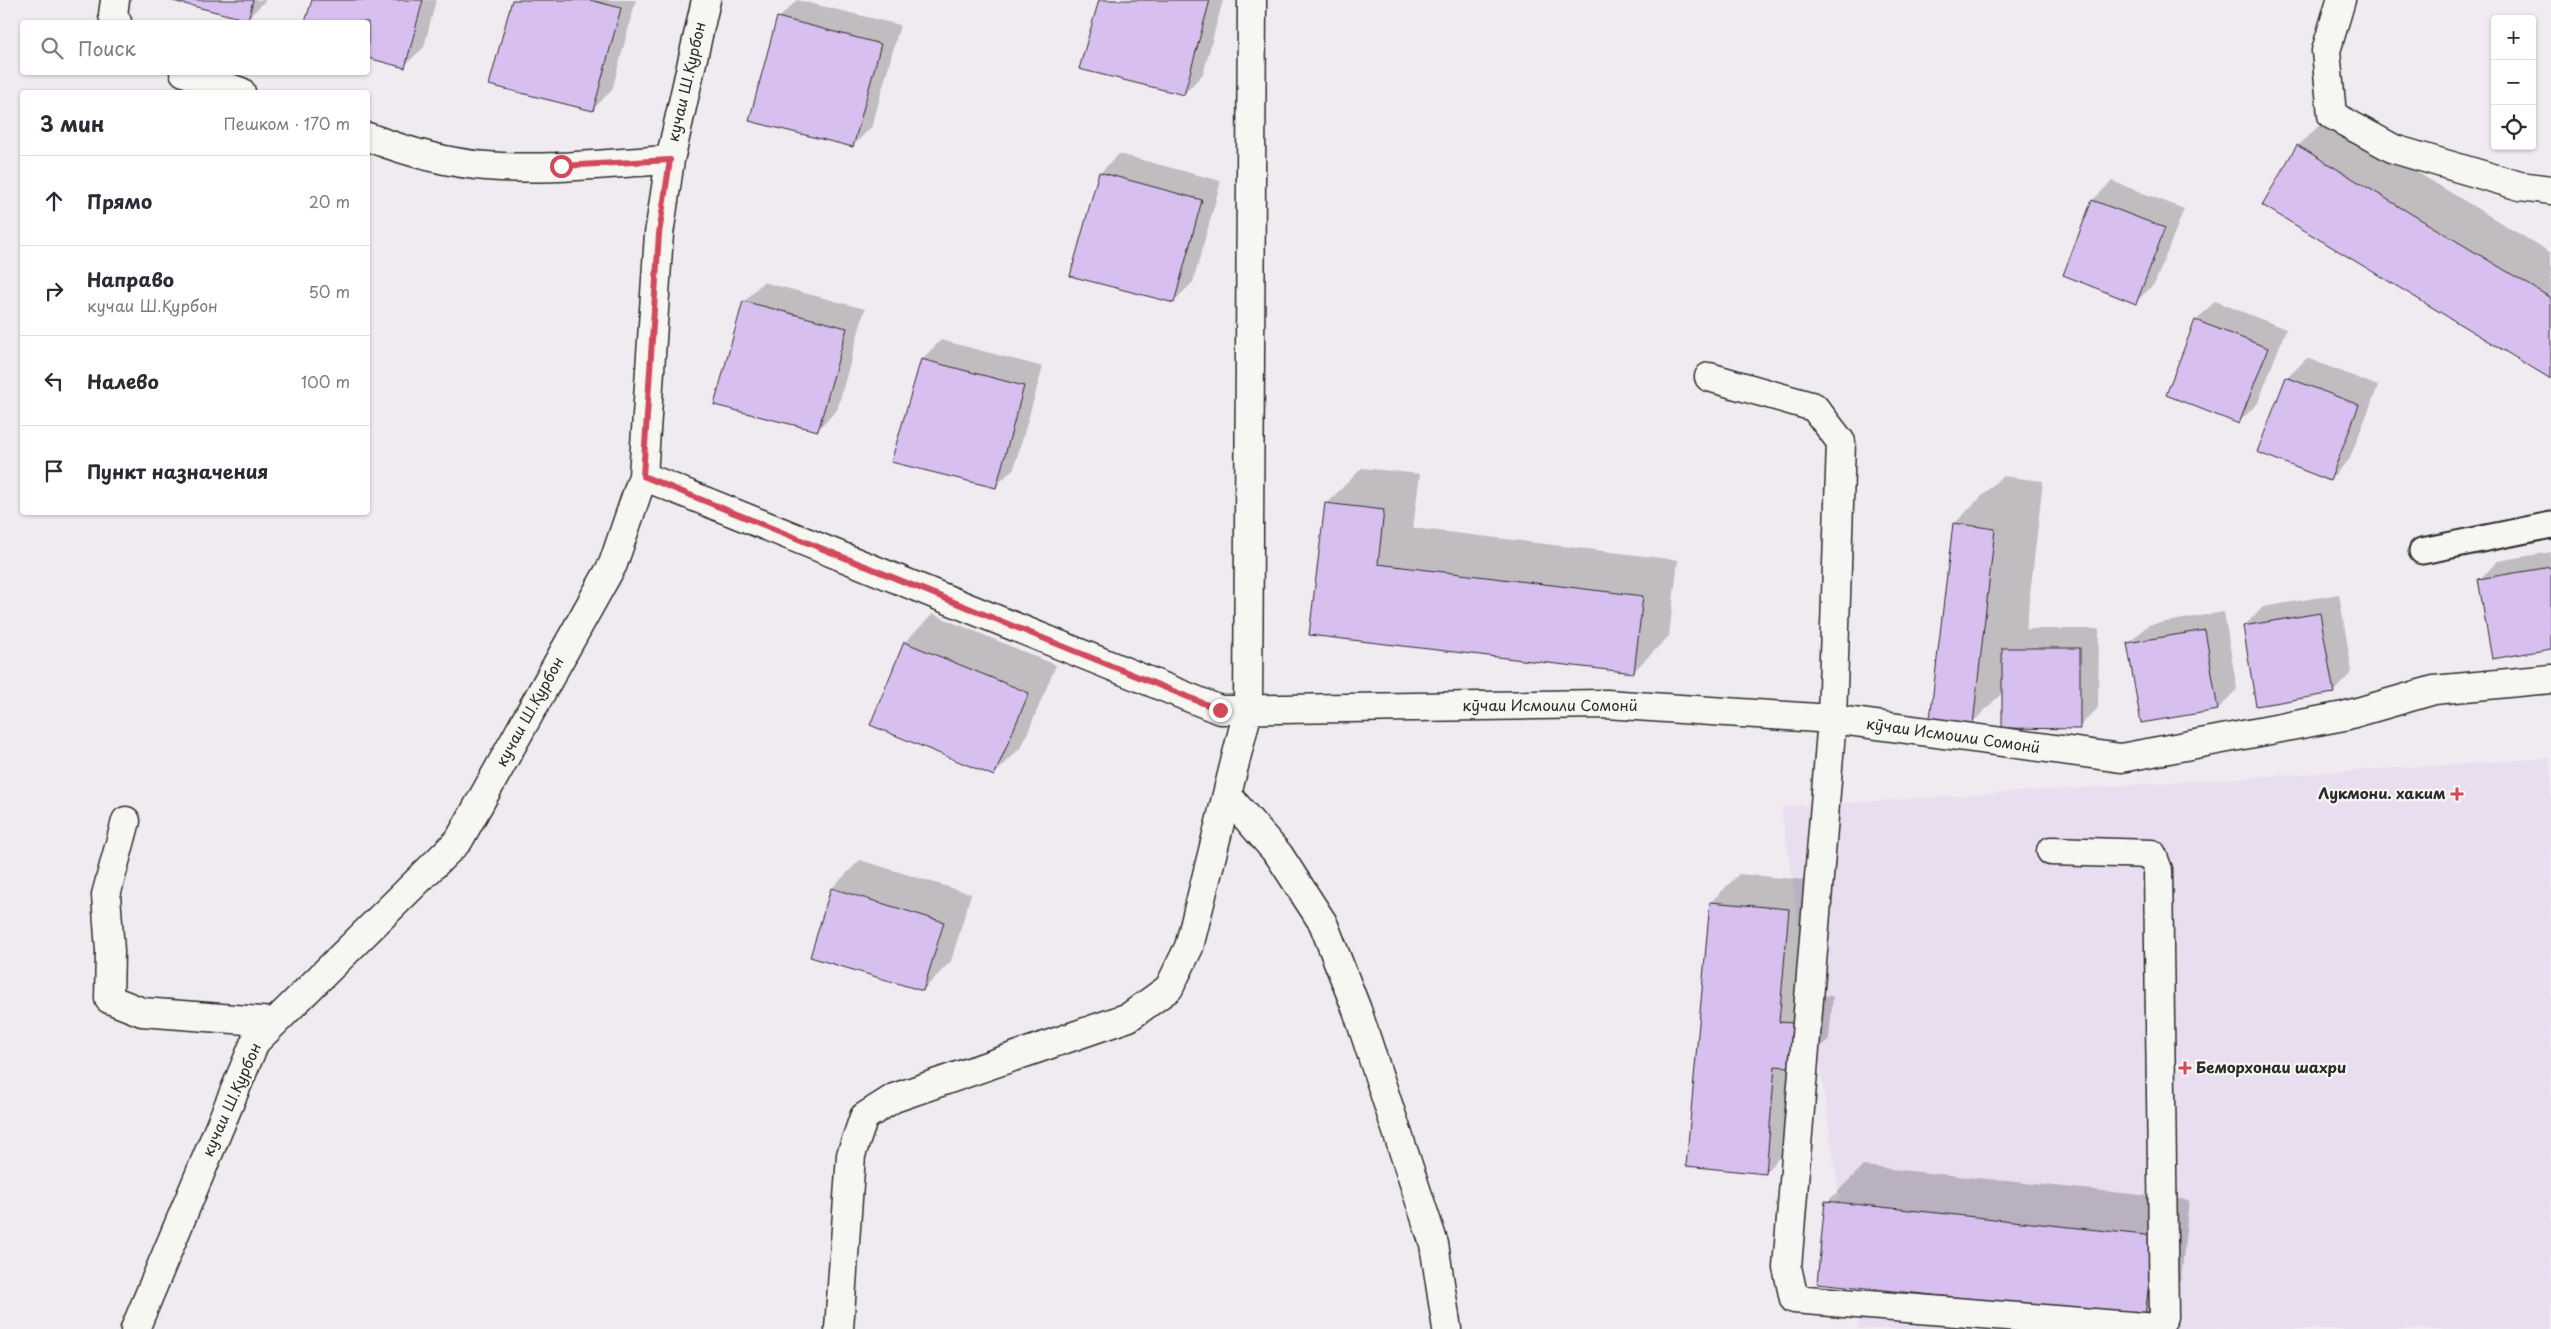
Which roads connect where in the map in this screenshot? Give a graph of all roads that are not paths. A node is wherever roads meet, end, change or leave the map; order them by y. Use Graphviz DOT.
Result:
graph roads {
  1 [pos="115,0"];
  2 [pos="706,0"];
  3 [pos="1252,0"];
  4 [pos="2341,0"];
  5 [pos="116,20"];
  6 [pos="193,75"];
  7 [pos="235,90"];
  8 [pos="370,138"];
  9 [pos="670,160"];
  10 [pos="2551,190"];
  11 [pos="1709,377"];
  12 [pos="643,476"];
  13 [pos="2551,525"];
  14 [pos="2422,551"];
  15 [pos="2551,679"];
  16 [pos="1248,710"];
  17 [pos="1832,719"];
  18 [pos="1227,795"];
  19 [pos="126,821"];
  20 [pos="2051,851"];
  21 [pos="274,1022"];
  22 [pos="135,1329"];
  23 [pos="839,1329"];
  24 [pos="1446,1329"];
  1 -- 5 [label="street"];
  2 -- 9 [label="street, кучаи Ш.Қурбон"];
  3 -- 16 [label="street"];
  4 -- 10 [label="street"];
  6 -- 7 [label="street"];
  8 -- 9 [label="street"];
  9 -- 12 [label="street, кучаи Ш.Қурбон"];
  11 -- 17 [label="street"];
  12 -- 16 [label="street, кӯчаи Исмоили Сомонӣ"];
  12 -- 21 [label="street, кучаи Ш.Қурбон"];
  13 -- 14 [label="lane"];
  15 -- 17 [label="street, кӯчаи Исмоили Сомонӣ"];
  16 -- 17 [label="street, кӯчаи Исмоили Сомонӣ"];
  16 -- 18 [label="street"];
  17 -- 20 [label="street"];
  18 -- 23 [label="street"];
  18 -- 24 [label="street"];
  19 -- 21 [label="street"];
  21 -- 22 [label="street, кучаи Ш.Қурбон"];
}
